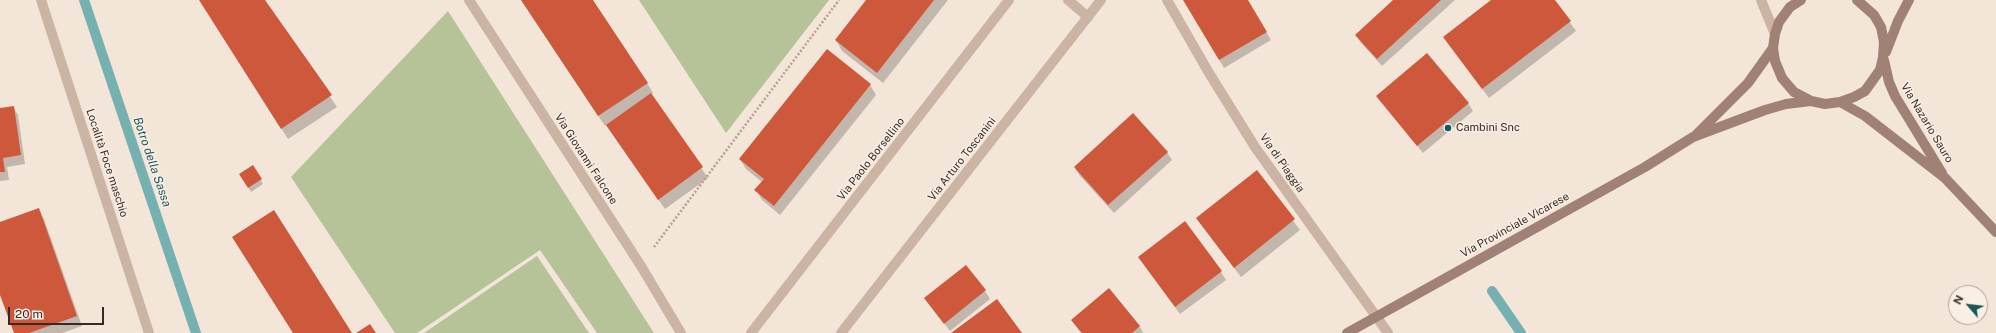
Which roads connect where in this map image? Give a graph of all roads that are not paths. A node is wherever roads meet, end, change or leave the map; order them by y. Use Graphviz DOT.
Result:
graph roads {
  1 [pos="42,0"];
  2 [pos="469,0"];
  3 [pos="1009,0"];
  4 [pos="1068,0"];
  5 [pos="1100,0"];
  6 [pos="1167,0"];
  7 [pos="1761,0"];
  8 [pos="1801,0"];
  9 [pos="1857,0"];
  10 [pos="1909,0"];
  11 [pos="1088,17"];
  12 [pos="1775,34"];
  13 [pos="1773,48"];
  14 [pos="1883,57"];
  15 [pos="1811,101"];
  16 [pos="1840,102"];
  17 [pos="1694,137"];
  18 [pos="1945,178"];
  19 [pos="1996,232"];
  20 [pos="1376,317"];
  21 [pos="149,333"];
  22 [pos="681,333"];
  23 [pos="751,333"];
  24 [pos="841,333"];
  25 [pos="1347,333"];
  26 [pos="1388,333"];
  1 -- 21 [label="street, Località Foce maschio"];
  2 -- 22 [label="street, Via Giovanni Falcone"];
  3 -- 23 [label="street, Via Paolo Borsellino"];
  4 -- 11 [label="street"];
  5 -- 11 [label="street, Via Arturo Toscanini"];
  6 -- 20 [label="street, Via di Piaggia"];
  7 -- 12 [label="street"];
  8 -- 12 [label="main road"];
  9 -- 14 [label="main road"];
  10 -- 14 [label="main road"];
  11 -- 24 [label="street, Via Arturo Toscanini"];
  12 -- 13 [label="main road"];
  13 -- 15 [label="main road"];
  13 -- 17 [label="main road, Via Provinciale Vicarese"];
  14 -- 16 [label="main road"];
  14 -- 18 [label="main road, Via Nazario Sauro"];
  15 -- 16 [label="main road"];
  15 -- 17 [label="main road, Via Provinciale Vicarese"];
  16 -- 18 [label="main road, Via Nazario Sauro"];
  17 -- 20 [label="main road, Via Provinciale Vicarese"];
  18 -- 19 [label="main road, Via Nazario Sauro"];
  20 -- 25 [label="main road, Via Provinciale Vicarese"];
  20 -- 26 [label="street, Via di Piaggia"];
}
